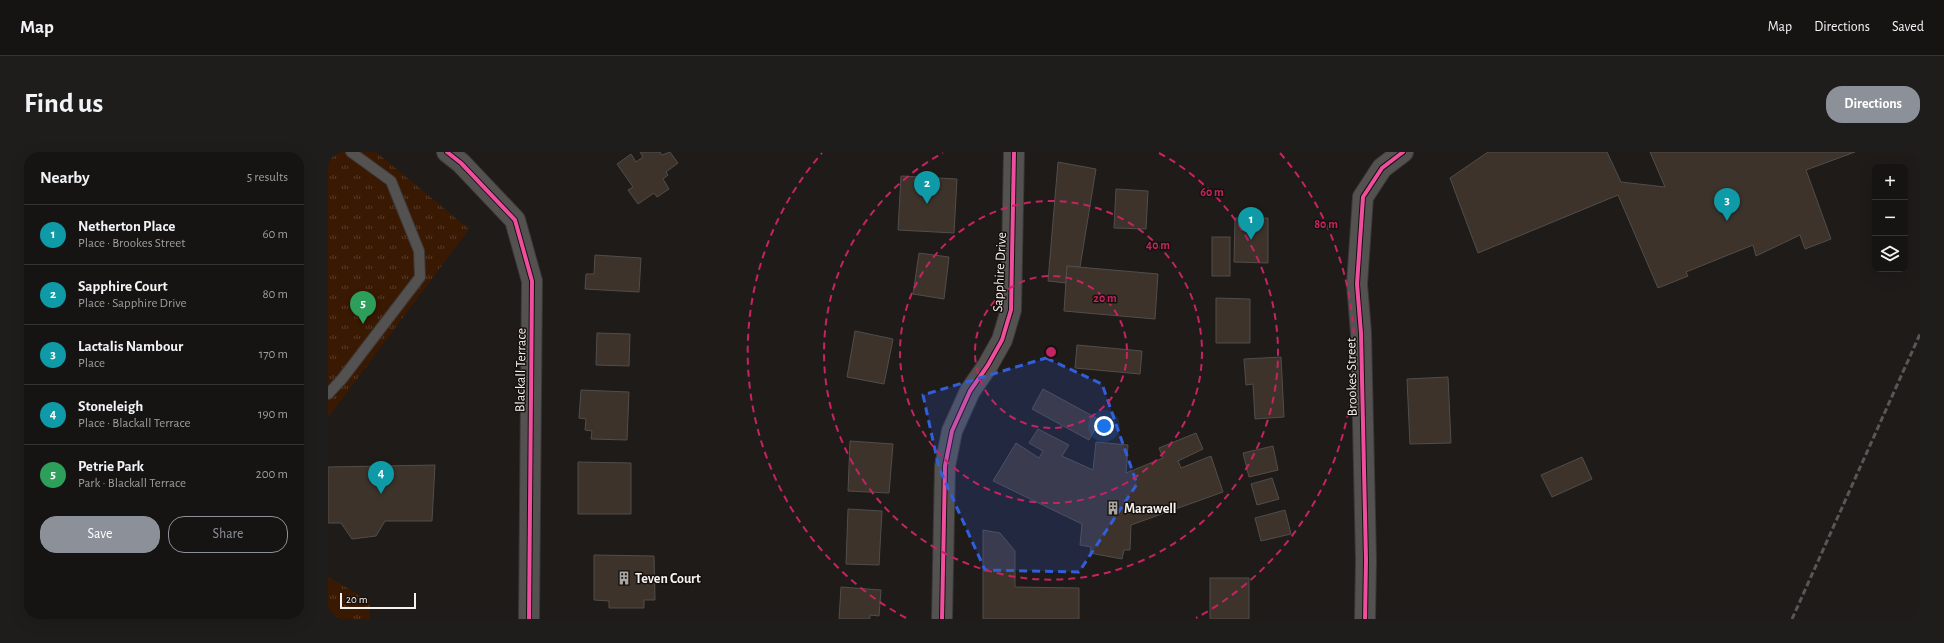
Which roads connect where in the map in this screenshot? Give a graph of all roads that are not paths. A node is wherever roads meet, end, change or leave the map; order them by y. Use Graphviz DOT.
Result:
graph roads {
  1 [pos="351,152"];
  2 [pos="447,152"];
  3 [pos="1014,152"];
  4 [pos="1404,152"];
  5 [pos="328,394"];
  6 [pos="529,619"];
  7 [pos="942,619"];
  8 [pos="1365,619"];
  1 -- 5 [label="lane"];
  2 -- 6 [label="street, Blackall Terrace"];
  3 -- 7 [label="street, Sapphire Drive"];
  4 -- 8 [label="street, Brookes Street"];
}
